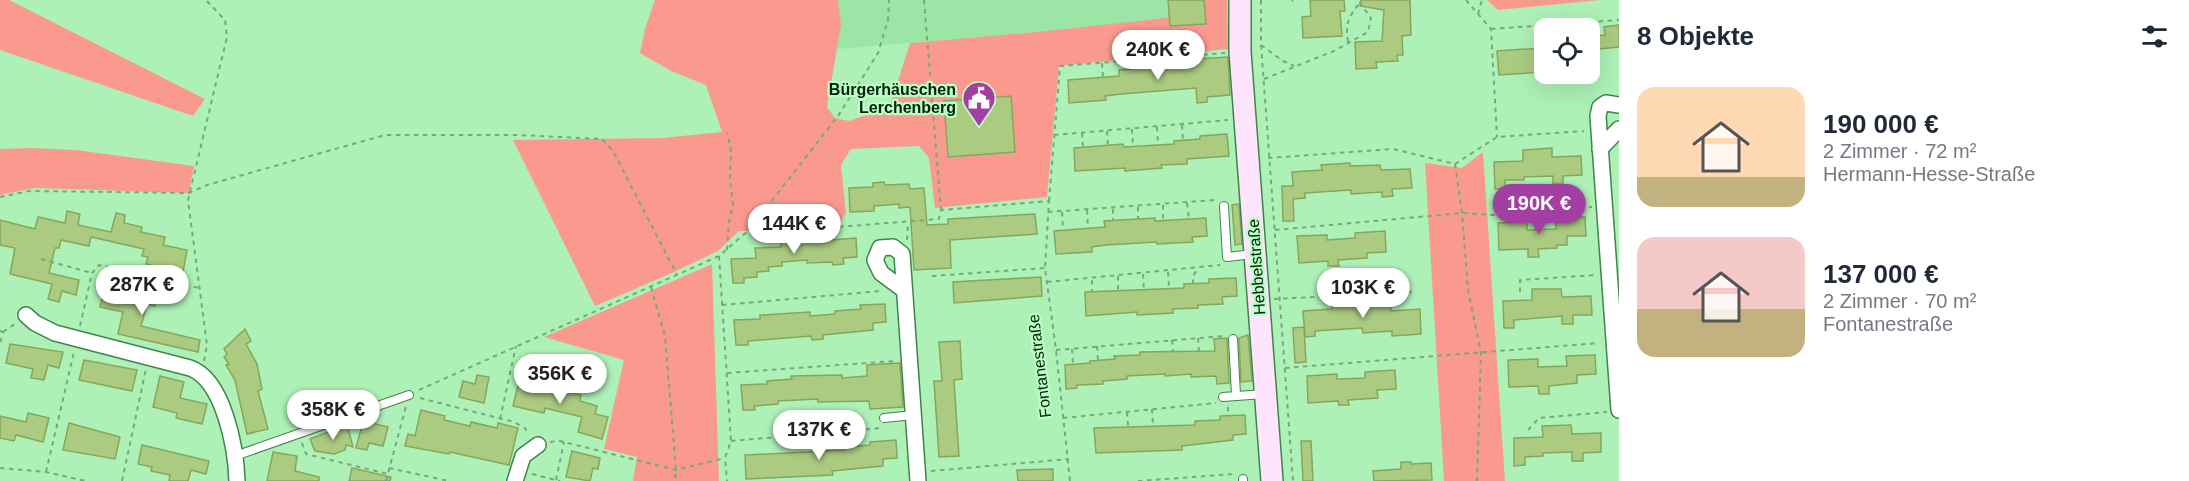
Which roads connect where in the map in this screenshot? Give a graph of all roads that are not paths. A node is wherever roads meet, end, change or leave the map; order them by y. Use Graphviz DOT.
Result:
graph roads {
  1 [pos="1240,0"];
  2 [pos="1619,105"];
  3 [pos="1619,129"];
  4 [pos="1600,149"];
  5 [pos="1224,203"];
  6 [pos="1255,254"];
  7 [pos="904,290"];
  8 [pos="26,315"];
  9 [pos="1233,337"];
  10 [pos="1265,394"];
  11 [pos="409,395"];
  12 [pos="1236,395"];
  13 [pos="1223,397"];
  14 [pos="1613,411"];
  15 [pos="914,415"];
  16 [pos="884,418"];
  17 [pos="538,445"];
  18 [pos="235,456"];
  19 [pos="516,476"];
  20 [pos="918,477"];
  21 [pos="237,481"];
  22 [pos="1272,481"];
  1 -- 6 [label="street, Hebbelstraße"];
  2 -- 4 [label="street"];
  3 -- 4 [label="street"];
  4 -- 14 [label="street"];
  5 -- 6 [label="lane"];
  6 -- 10 [label="street, Hebbelstraße"];
  7 -- 7 [label="street"];
  7 -- 15 [label="street"];
  8 -- 18 [label="street"];
  9 -- 12 [label="lane"];
  10 -- 12 [label="lane"];
  10 -- 22 [label="street, Hebbelstraße"];
  11 -- 18 [label="lane"];
  12 -- 13 [label="lane"];
  15 -- 16 [label="lane"];
  15 -- 20 [label="street"];
  17 -- 19 [label="street"];
  18 -- 21 [label="street"];
}
